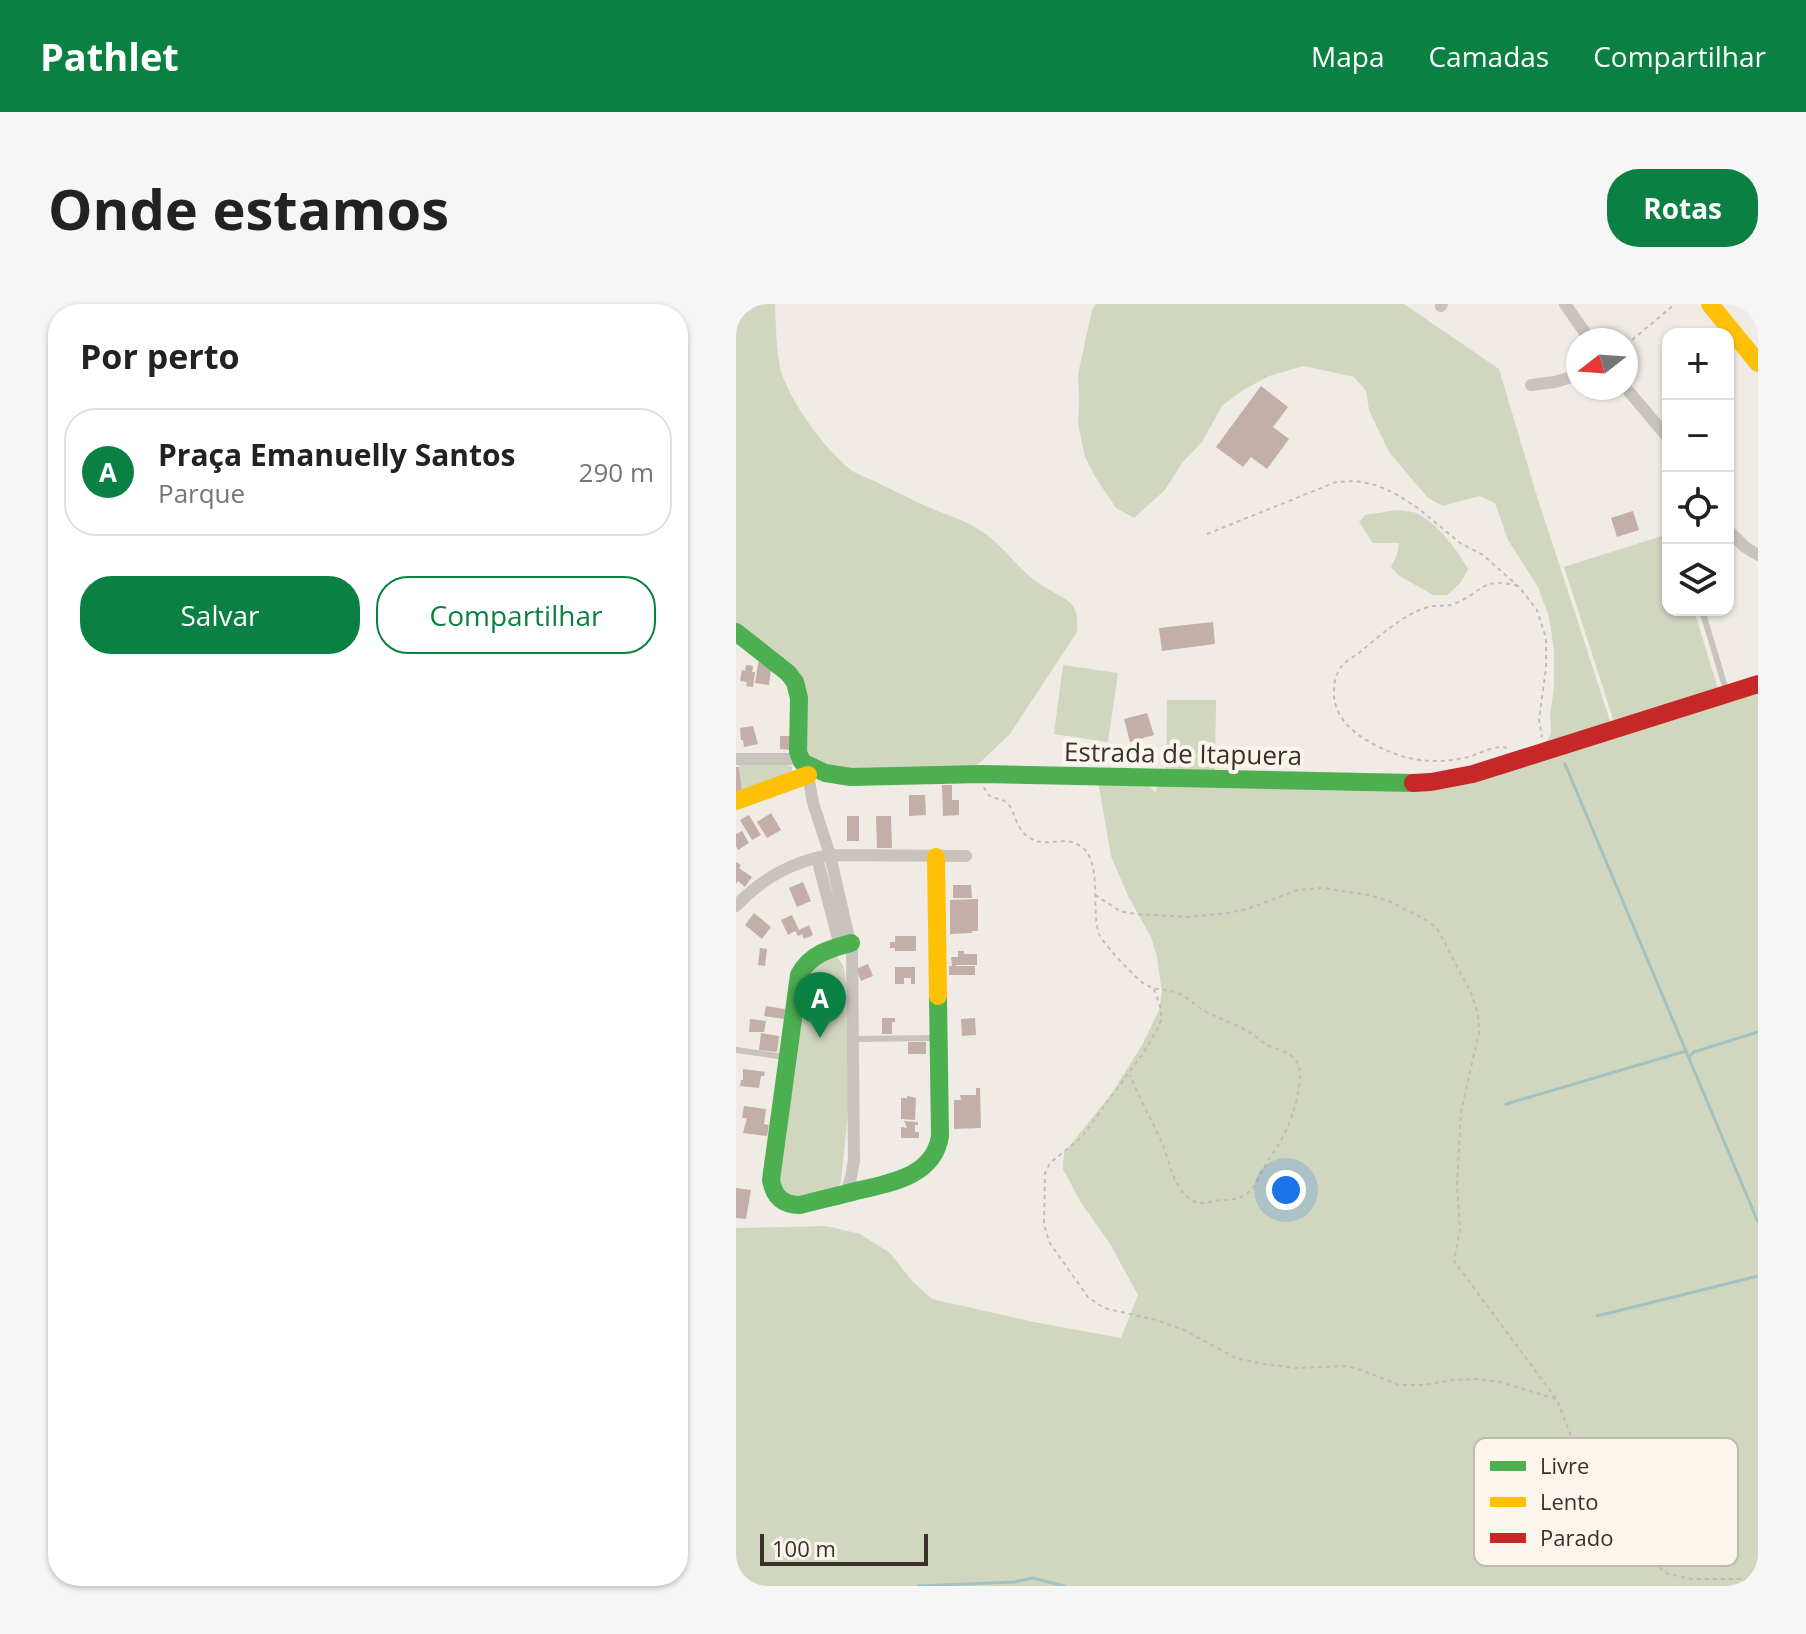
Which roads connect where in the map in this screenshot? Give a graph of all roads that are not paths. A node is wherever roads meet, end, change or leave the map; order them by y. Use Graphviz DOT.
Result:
graph roads {
  1 [pos="1565,304"];
  2 [pos="1710,304"];
  3 [pos="1582,328"];
  4 [pos="1758,363"];
  5 [pos="1566,379"];
  6 [pos="1531,385"];
  7 [pos="1636,400"];
  8 [pos="1662,431"];
  9 [pos="1734,536"];
  10 [pos="1758,555"];
  11 [pos="1704,616"];
  12 [pos="736,632"];
  13 [pos="1758,684"];
  14 [pos="1727,694"];
  15 [pos="736,759"];
  16 [pos="806,767"];
  17 [pos="736,801"];
  18 [pos="824,856"];
  19 [pos="966,856"];
  20 [pos="936,857"];
  21 [pos="736,906"];
  22 [pos="845,944"];
  23 [pos="938,1038"];
  24 [pos="853,1039"];
  25 [pos="736,1050"];
  26 [pos="787,1058"];
  27 [pos="846,1194"];
  1 -- 3 [label="street"];
  2 -- 4 [label="street"];
  5 -- 6 [label="street"];
  7 -- 8 [label="street"];
  9 -- 10 [label="street"];
  11 -- 14 [label="lane"];
  12 -- 16 [label="street"];
  13 -- 14 [label="street, Estrada de Itapuera"];
  14 -- 16 [label="street, Estrada de Itapuera"];
  15 -- 16 [label="street"];
  16 -- 17 [label="street"];
  16 -- 18 [label="street"];
  18 -- 20 [label="street"];
  18 -- 21 [label="street"];
  18 -- 22 [label="street"];
  19 -- 20 [label="street"];
  20 -- 23 [label="street"];
  22 -- 24 [label="street"];
  22 -- 26 [label="street"];
  23 -- 24 [label="lane"];
  23 -- 27 [label="street"];
  24 -- 27 [label="street"];
  25 -- 26 [label="lane"];
  26 -- 27 [label="street"];
}
